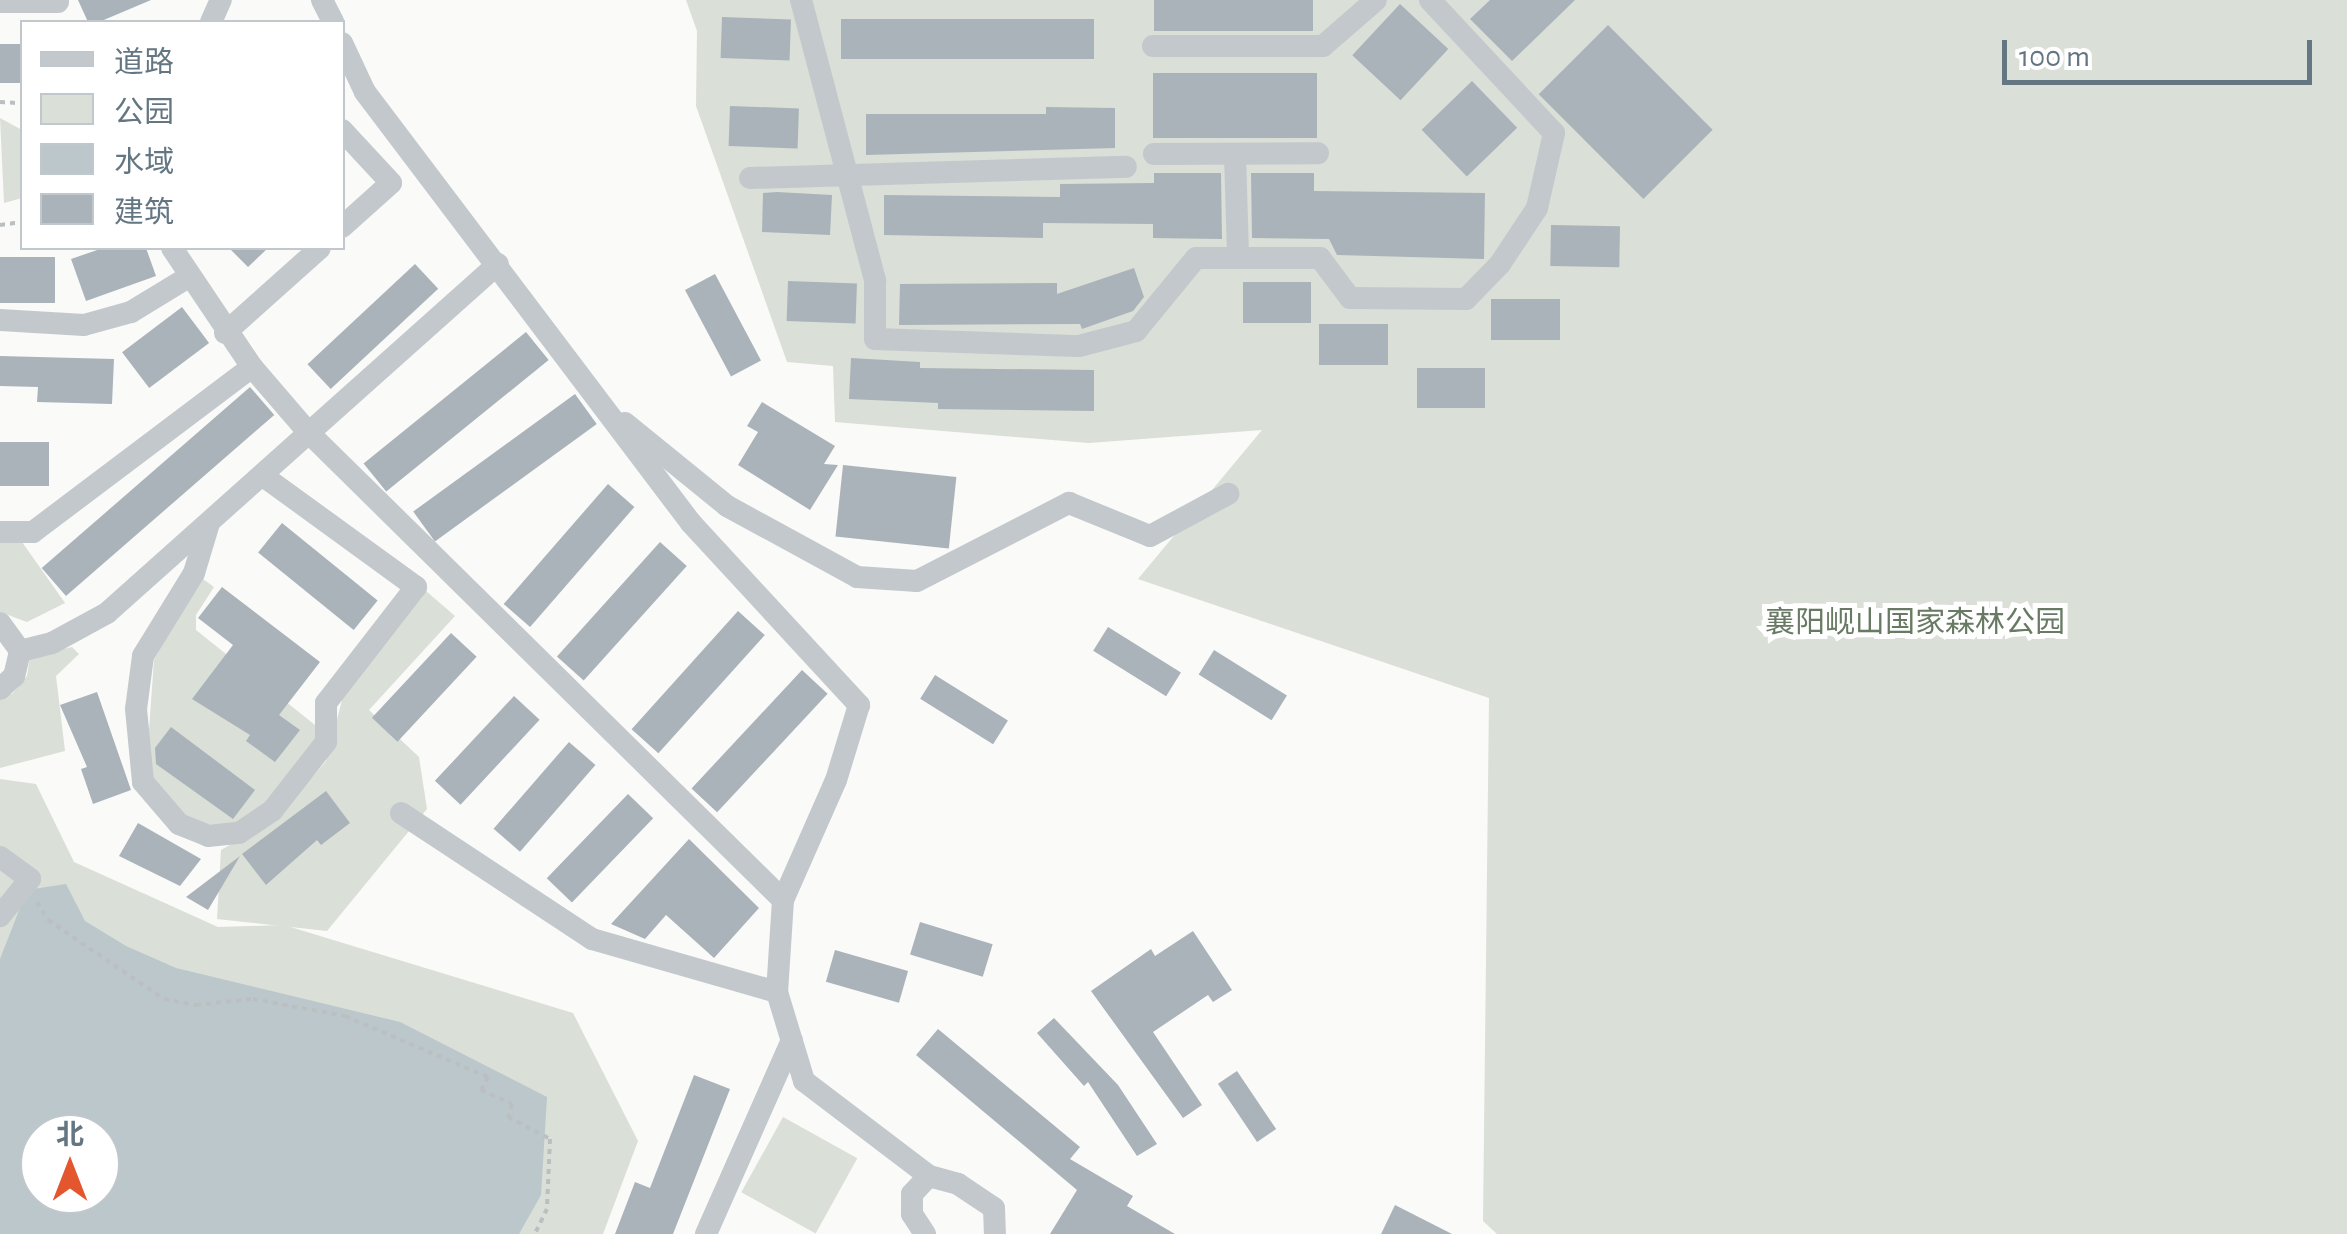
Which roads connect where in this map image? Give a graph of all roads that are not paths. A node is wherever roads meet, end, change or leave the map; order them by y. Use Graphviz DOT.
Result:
graph roads {
  1 [pos="801,0"];
  2 [pos="1376,0"];
  3 [pos="1430,0"];
  4 [pos="0,2"];
  5 [pos="59,8"];
  6 [pos="1154,46"];
  7 [pos="345,49"];
  8 [pos="372,102"];
  9 [pos="345,117"];
  10 [pos="345,133"];
  11 [pos="1318,152"];
  12 [pos="1154,154"];
  13 [pos="1235,154"];
  14 [pos="1126,167"];
  15 [pos="849,175"];
  16 [pos="750,178"];
  17 [pos="345,224"];
  18 [pos="176,250"];
  19 [pos="318,250"];
  20 [pos="1238,258"];
  21 [pos="498,264"];
  22 [pos="188,278"];
  23 [pos="0,320"];
  24 [pos="226,334"];
  25 [pos="252,367"];
  26 [pos="610,413"];
  27 [pos="308,432"];
  28 [pos="262,475"];
  29 [pos="1228,494"];
  30 [pos="209,523"];
  31 [pos="0,532"];
  32 [pos="0,623"];
  33 [pos="20,651"];
  34 [pos="0,690"];
  35 [pos="401,813"];
  36 [pos="0,857"];
  37 [pos="784,900"];
  38 [pos="0,916"];
  39 [pos="777,992"];
  40 [pos="792,1040"];
  41 [pos="929,1176"];
  42 [pos="706,1234"];
  43 [pos="925,1234"];
  44 [pos="996,1234"];
  1 -- 15 [label="street"];
  2 -- 6 [label="street"];
  3 -- 20 [label="street"];
  4 -- 5 [label="street"];
  7 -- 8 [label="street"];
  8 -- 9 [label="street"];
  8 -- 21 [label="street"];
  10 -- 17 [label="street"];
  11 -- 13 [label="street"];
  12 -- 13 [label="street"];
  13 -- 20 [label="street"];
  14 -- 15 [label="street"];
  15 -- 16 [label="street"];
  15 -- 20 [label="street"];
  18 -- 22 [label="street"];
  19 -- 24 [label="street"];
  21 -- 26 [label="street"];
  21 -- 27 [label="street"];
  22 -- 23 [label="street"];
  22 -- 24 [label="street"];
  24 -- 25 [label="street"];
  25 -- 27 [label="street"];
  25 -- 31 [label="street"];
  26 -- 29 [label="street"];
  26 -- 37 [label="street"];
  27 -- 28 [label="street"];
  27 -- 37 [label="street"];
  28 -- 30 [label="street"];
  28 -- 30 [label="street"];
  30 -- 33 [label="street"];
  32 -- 33 [label="street"];
  33 -- 34 [label="street"];
  35 -- 39 [label="street"];
  36 -- 38 [label="street"];
  37 -- 39 [label="street"];
  39 -- 40 [label="street"];
  40 -- 41 [label="street"];
  40 -- 42 [label="street"];
  41 -- 43 [label="street"];
  41 -- 44 [label="street"];
}
